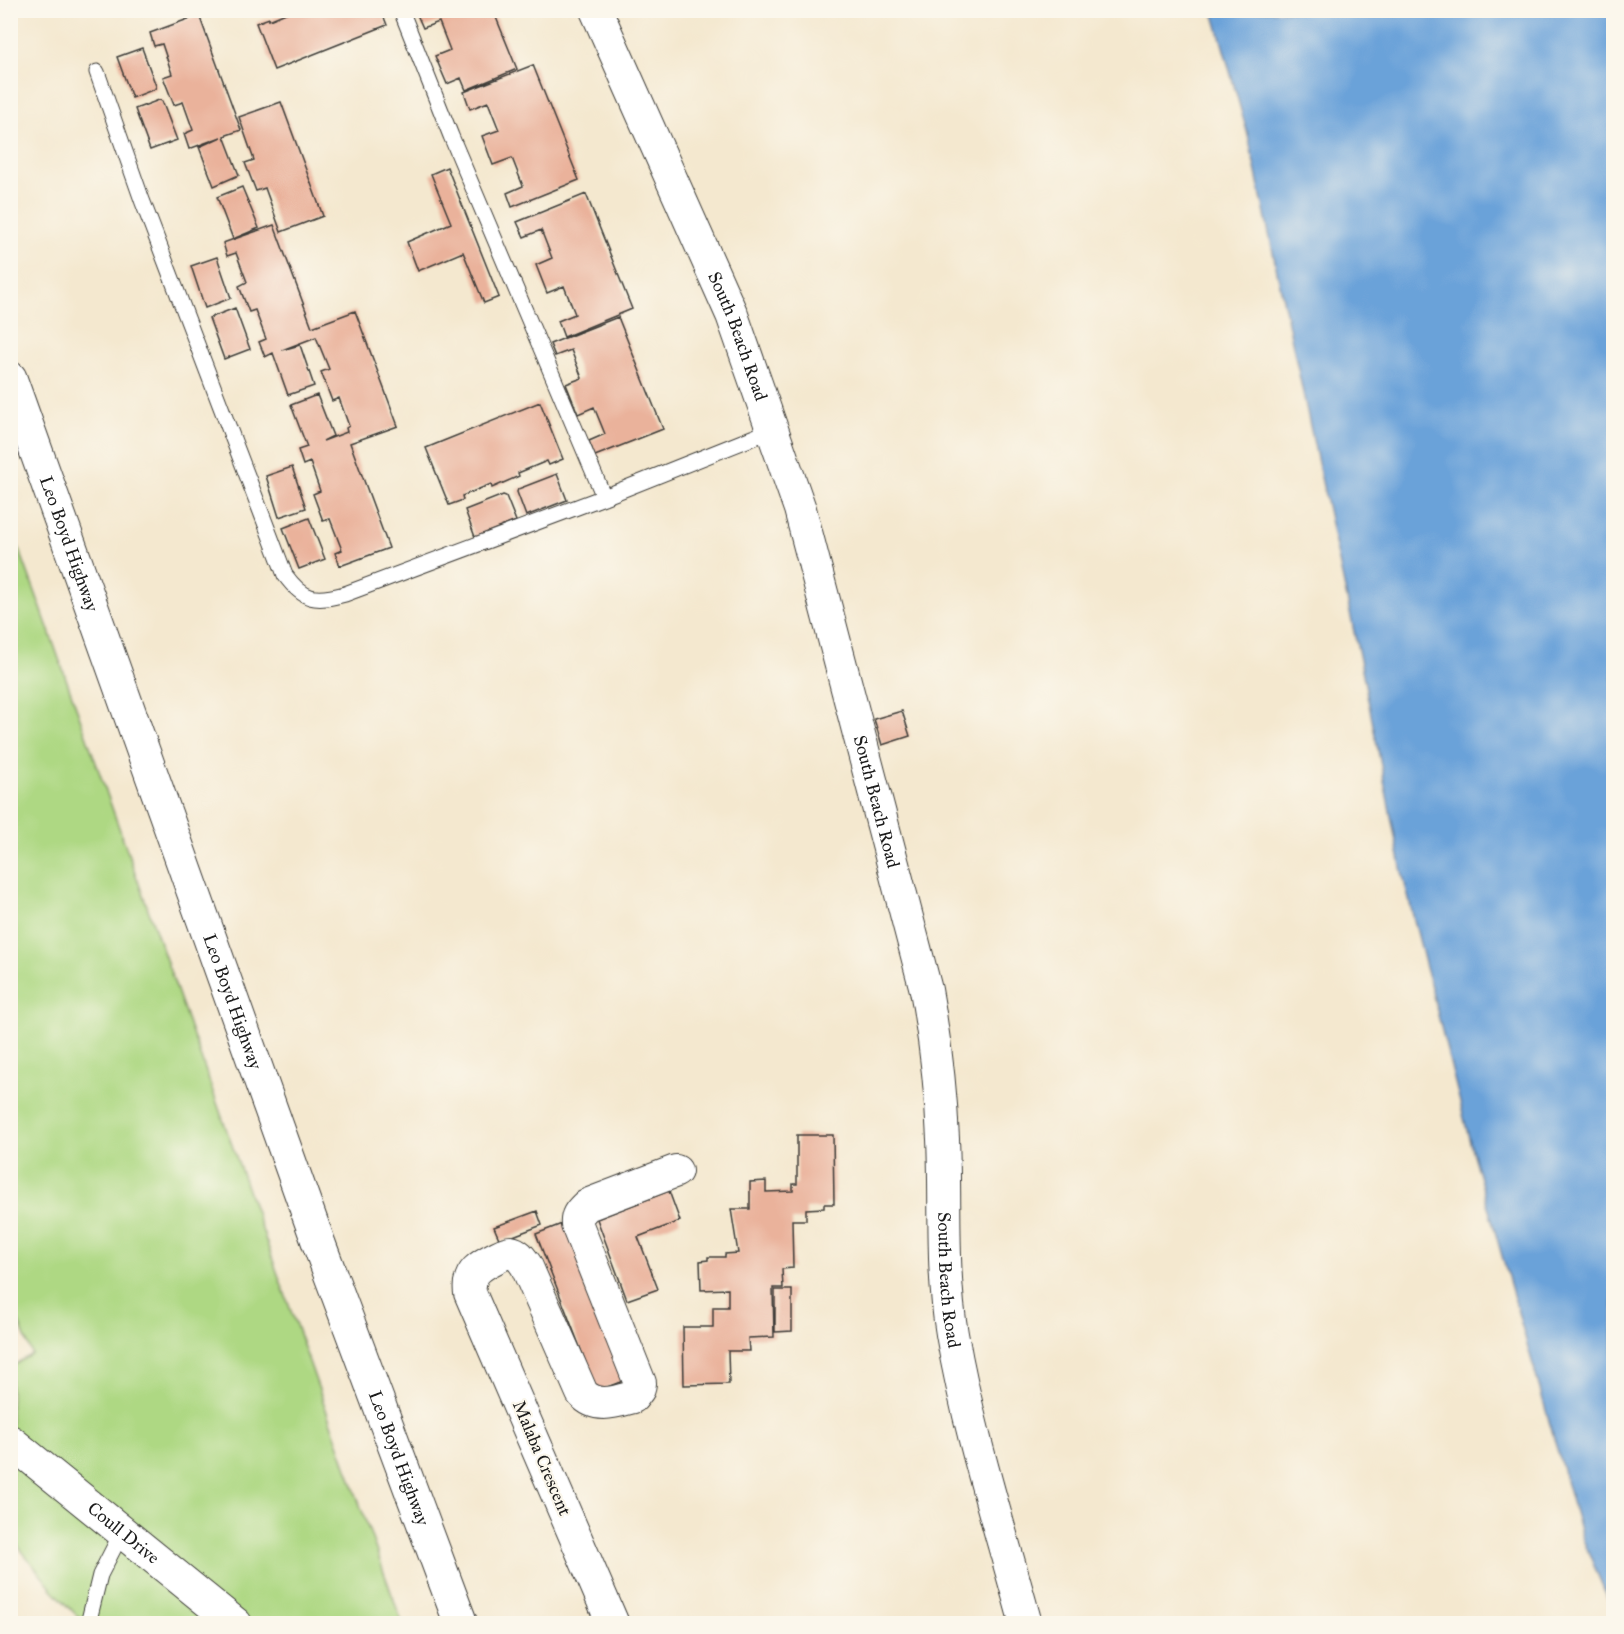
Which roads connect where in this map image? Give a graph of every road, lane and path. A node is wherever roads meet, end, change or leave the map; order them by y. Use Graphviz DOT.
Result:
graph roads {
  1 [pos="401,10"];
  2 [pos="597,10"];
  3 [pos="98,72"];
  4 [pos="10,378"];
  5 [pos="772,430"];
  6 [pos="604,497"];
  7 [pos="676,1171"];
  8 [pos="10,1442"];
  9 [pos="122,1532"];
  10 [pos="88,1623"];
  11 [pos="236,1623"];
  12 [pos="461,1623"];
  13 [pos="613,1623"];
  14 [pos="1026,1623"];
  1 -- 6 [label="lane"];
  2 -- 5 [label="street, South Beach Road"];
  3 -- 6 [label="lane"];
  4 -- 12 [label="main road, Leo Boyd Highway"];
  5 -- 6 [label="lane"];
  5 -- 14 [label="street, South Beach Road"];
  7 -- 13 [label="street, Malaba Crescent"];
  8 -- 9 [label="street, Coull Drive"];
  9 -- 10 [label="lane"];
  9 -- 11 [label="street, Coull Drive"];
}
